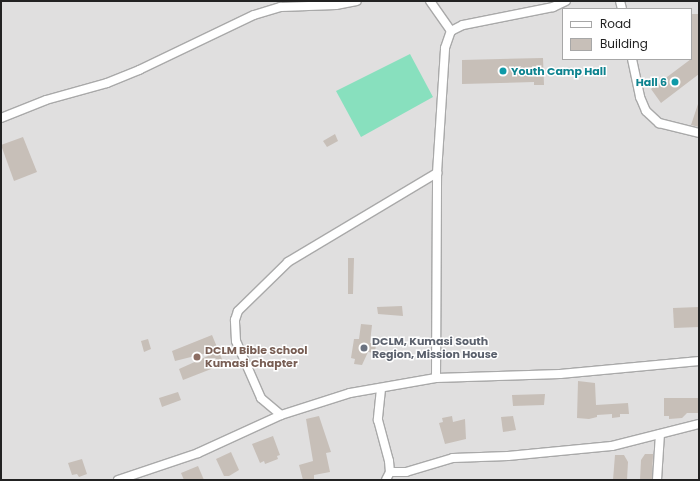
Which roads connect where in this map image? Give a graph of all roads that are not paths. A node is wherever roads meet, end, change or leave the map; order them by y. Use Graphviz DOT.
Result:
graph roads {
  1 [pos="357,1"];
  2 [pos="430,1"];
  3 [pos="566,1"];
  4 [pos="322,3"];
  5 [pos="451,31"];
  6 [pos="632,60"];
  7 [pos="1,118"];
  8 [pos="699,133"];
  9 [pos="437,173"];
  10 [pos="699,361"];
  11 [pos="436,378"];
  12 [pos="381,389"];
  13 [pos="281,415"];
  14 [pos="699,424"];
  15 [pos="660,434"];
  16 [pos="390,472"];
  17 [pos="118,480"];
  18 [pos="386,480"];
  19 [pos="657,480"];
  1 -- 4 [label="street"];
  2 -- 5 [label="street"];
  3 -- 5 [label="street"];
  4 -- 7 [label="street"];
  5 -- 9 [label="street"];
  6 -- 8 [label="street"];
  9 -- 11 [label="street"];
  9 -- 13 [label="street"];
  10 -- 11 [label="street"];
  11 -- 12 [label="street"];
  12 -- 13 [label="street"];
  12 -- 16 [label="street"];
  13 -- 17 [label="street"];
  14 -- 15 [label="street"];
  15 -- 16 [label="street"];
  15 -- 19 [label="street"];
  16 -- 18 [label="street"];
}
